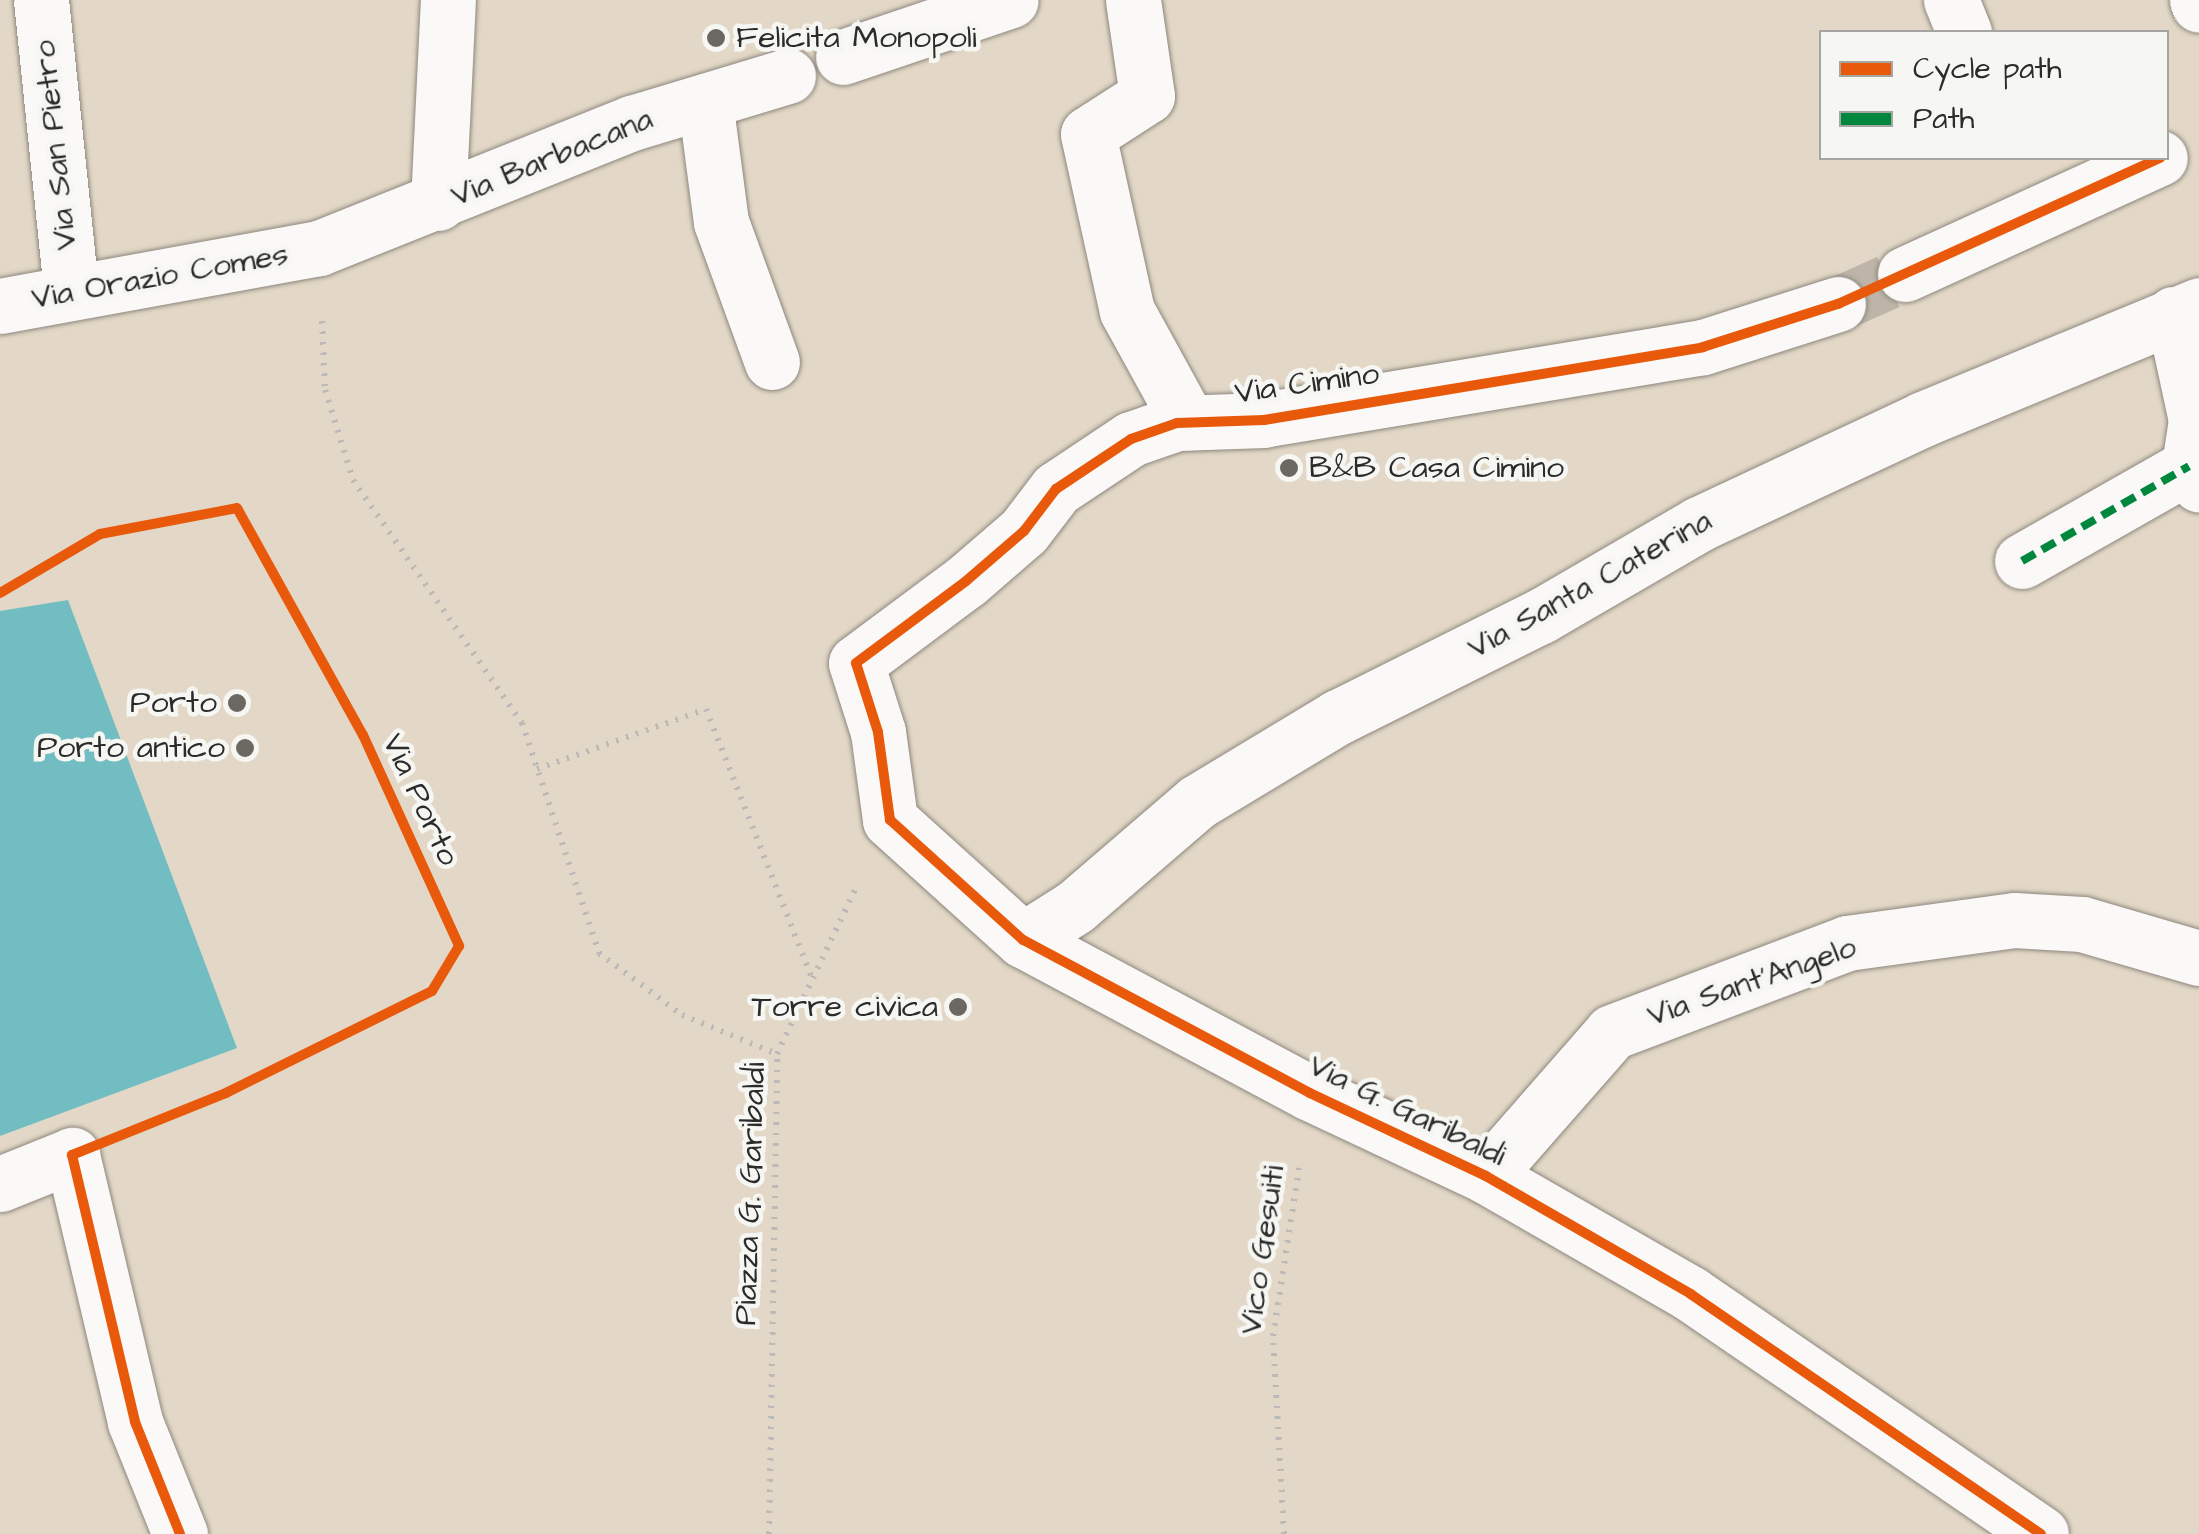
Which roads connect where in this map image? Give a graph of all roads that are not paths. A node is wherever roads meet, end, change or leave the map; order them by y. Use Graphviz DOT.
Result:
graph roads {
  1 [pos="40,0"];
  2 [pos="448,0"];
  3 [pos="1011,0"];
  4 [pos="1133,0"];
  5 [pos="1951,0"];
  6 [pos="1963,30"];
  7 [pos="842,57"];
  8 [pos="788,76"];
  9 [pos="705,101"];
  10 [pos="2199,144"];
  11 [pos="2169,154"];
  12 [pos="2154,160"];
  13 [pos="438,203"];
  14 [pos="319,248"];
  15 [pos="1905,274"];
  16 [pos="71,290"];
  17 [pos="1838,304"];
  18 [pos="0,306"];
  19 [pos="2186,309"];
  20 [pos="772,362"];
  21 [pos="1188,422"];
  22 [pos="2194,476"];
  23 [pos="2022,561"];
  24 [pos="890,820"];
  25 [pos="1024,940"];
  26 [pos="2199,958"];
  27 [pos="1486,1176"];
  28 [pos="0,1184"];
  29 [pos="180,1534"];
  30 [pos="2042,1534"];
  1 -- 16 [label="street, Via San Pietro"];
  2 -- 13 [label="street"];
  3 -- 7 [label="street"];
  4 -- 21 [label="street"];
  5 -- 6 [label="street"];
  8 -- 9 [label="street, Via Barbacana"];
  9 -- 13 [label="street, Via Barbacana"];
  9 -- 20 [label="street"];
  10 -- 11 [label="street"];
  12 -- 15 [label="street"];
  13 -- 14 [label="street, Via Barbacana"];
  14 -- 16 [label="street, Via Orazio Comes"];
  16 -- 18 [label="street, Via Orazio Comes"];
  17 -- 21 [label="street, Via Cimino"];
  19 -- 22 [label="street"];
  19 -- 25 [label="street, Via Santa Caterina"];
  21 -- 24 [label="street, Via Cimino"];
  22 -- 23 [label="street"];
  24 -- 25 [label="street, Via G. Garibaldi"];
  25 -- 27 [label="street, Via G. Garibaldi"];
  26 -- 27 [label="street, Via Sant'Angelo"];
  27 -- 30 [label="street, Via G. Garibaldi"];
  28 -- 29 [label="street"];
}
